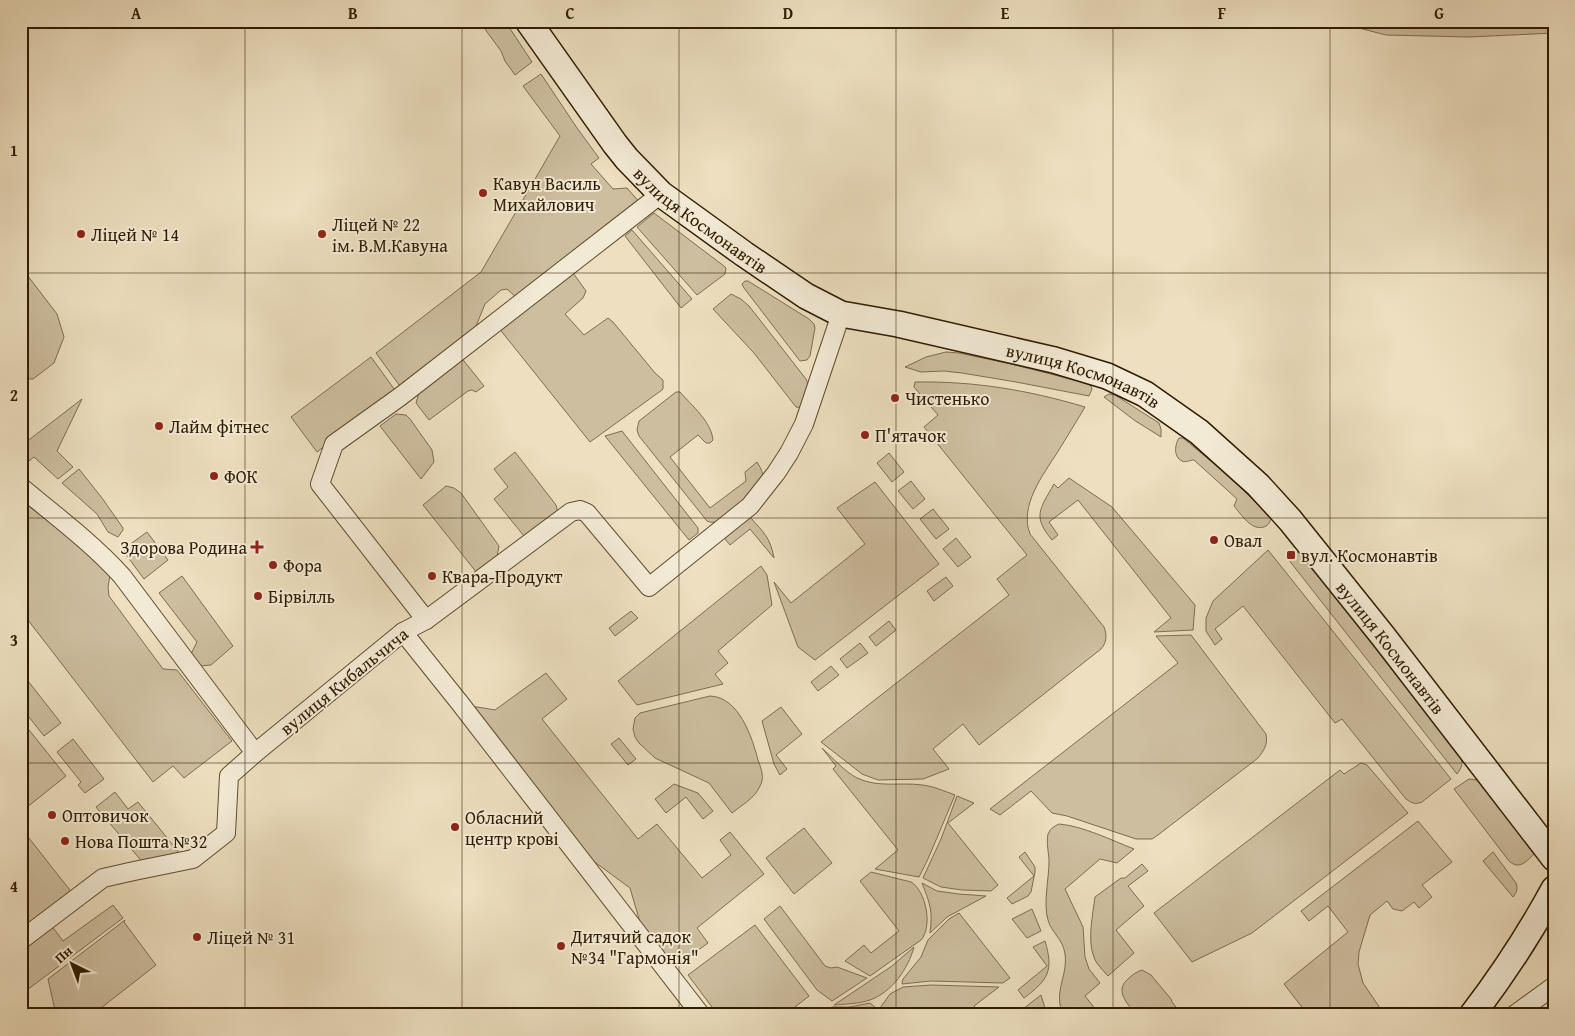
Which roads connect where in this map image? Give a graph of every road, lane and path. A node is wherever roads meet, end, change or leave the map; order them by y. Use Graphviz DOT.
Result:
graph roads {
  1 [pos="528,21"];
  2 [pos="661,194"];
  3 [pos="841,314"];
  4 [pos="21,488"];
  5 [pos="426,620"];
  6 [pos="403,632"];
  7 [pos="255,754"];
  8 [pos="1554,858"];
  9 [pos="1554,889"];
  10 [pos="21,940"];
  11 [pos="1554,986"];
  12 [pos="701,1015"];
  13 [pos="1472,1015"];
  14 [pos="1514,1015"];
  1 -- 2 [label="street, вулиця Космонавтів"];
  2 -- 3 [label="street, вулиця Космонавтів"];
  2 -- 5 [label="street"];
  3 -- 5 [label="street, вулиця Кибальчича"];
  3 -- 8 [label="street, вулиця Космонавтів"];
  4 -- 7 [label="street"];
  5 -- 6 [label="street, вулиця Кибальчича"];
  6 -- 7 [label="street, вулиця Кибальчича"];
  6 -- 12 [label="street"];
  7 -- 10 [label="street, вулиця Кибальчича"];
  9 -- 13 [label="street"];
  11 -- 14 [label="street"];
}
